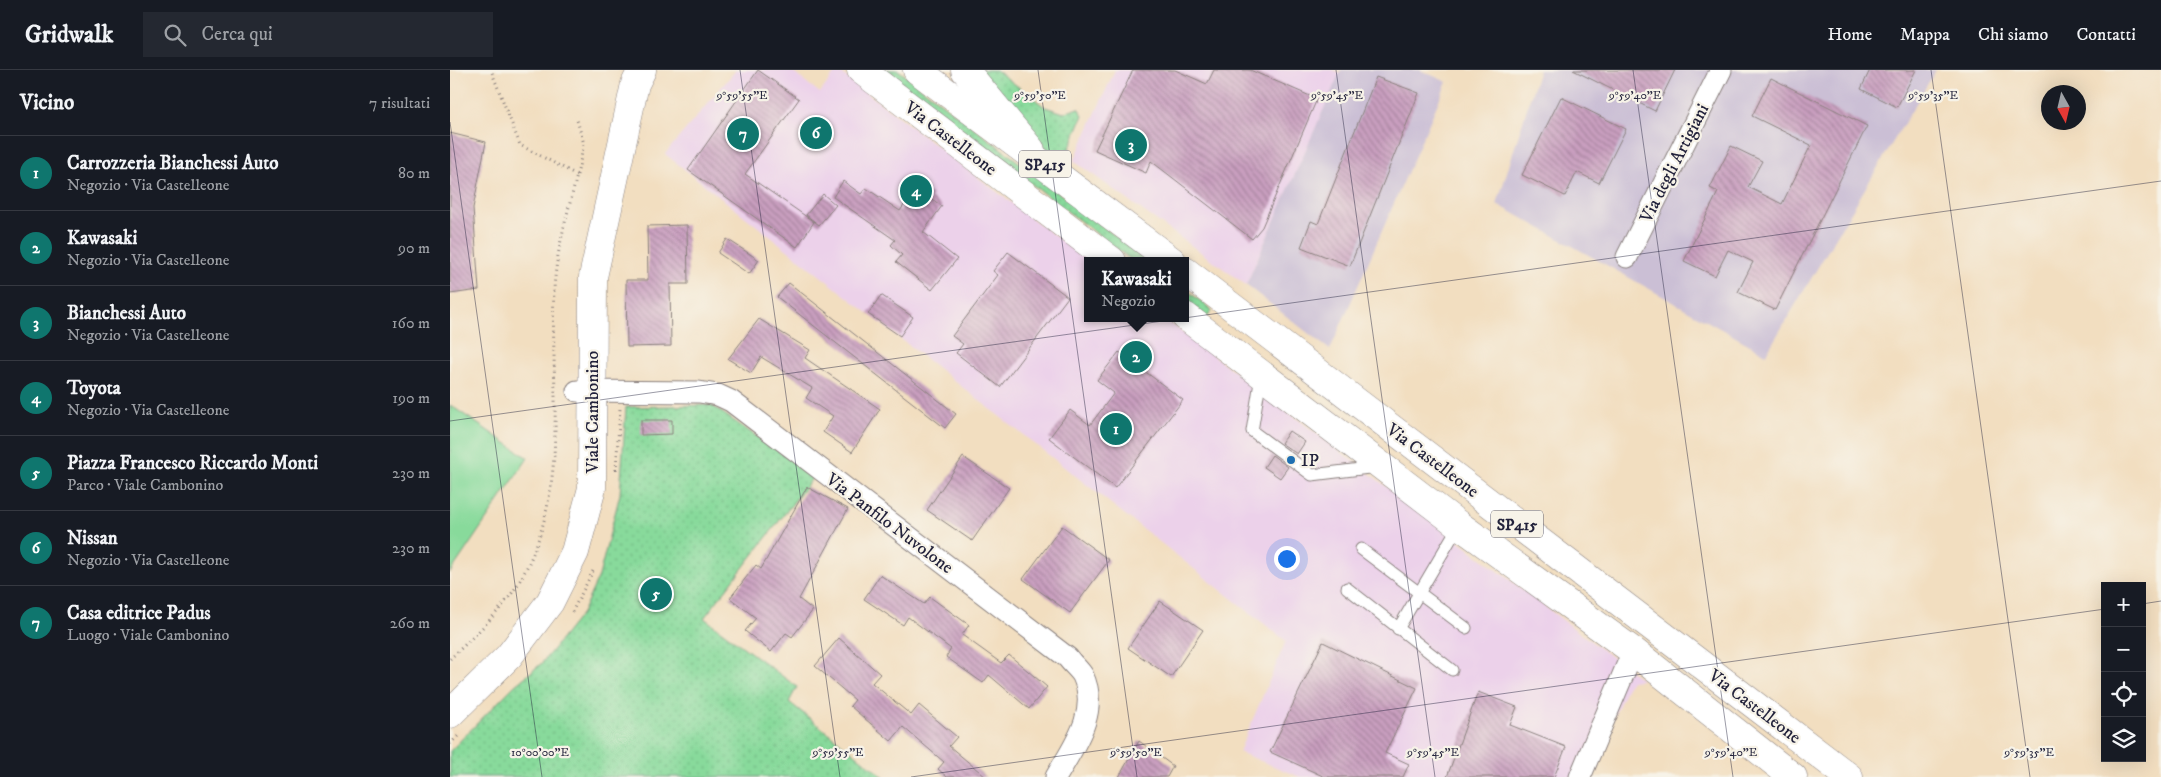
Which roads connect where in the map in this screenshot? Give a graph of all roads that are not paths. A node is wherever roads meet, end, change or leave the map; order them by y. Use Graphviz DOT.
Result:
graph roads {
  1 [pos="622,70"];
  2 [pos="642,70"];
  3 [pos="861,70"];
  4 [pos="917,70"];
  5 [pos="966,70"];
  6 [pos="1721,70"];
  7 [pos="1038,159"];
  8 [pos="1107,257"];
  9 [pos="1167,257"];
  10 [pos="1627,257"];
  11 [pos="1189,274"];
  12 [pos="1189,319"];
  13 [pos="1262,374"];
  14 [pos="584,391"];
  15 [pos="1382,466"];
  16 [pos="1459,525"];
  17 [pos="1361,549"];
  18 [pos="1347,588"];
  19 [pos="1420,593"];
  20 [pos="1466,628"];
  21 [pos="1398,629"];
  22 [pos="1632,651"];
  23 [pos="1452,670"];
  24 [pos="450,692"];
  25 [pos="450,714"];
  26 [pos="1056,777"];
  27 [pos="1580,777"];
  28 [pos="1793,777"];
  29 [pos="1849,777"];
  1 -- 14 [label="main road, Viale Cambonino"];
  2 -- 14 [label="main road, Viale Cambonino"];
  3 -- 8 [label="main road, Via Castelleone / SP415"];
  4 -- 7 [label="main road, Via Castelleone / SP415"];
  5 -- 7 [label="main road"];
  6 -- 10 [label="street, Via degli Artigiani"];
  7 -- 9 [label="main road, Via Castelleone / SP415"];
  11 -- 29 [label="main road, Via Castelleone / SP415"];
  12 -- 13 [label="main road, Via Castelleone / SP415"];
  13 -- 15 [label="main road, Via Castelleone / SP415"];
  13 -- 15 [label="lane"];
  14 -- 24 [label="main road, Viale Cambonino"];
  14 -- 25 [label="main road, Viale Cambonino"];
  14 -- 26 [label="street, Via Panfilo Nuvolone"];
  15 -- 16 [label="main road, Via Castelleone / SP415"];
  16 -- 19 [label="lane"];
  16 -- 22 [label="main road, Via Castelleone / SP415"];
  17 -- 19 [label="lane"];
  18 -- 21 [label="lane"];
  19 -- 20 [label="lane"];
  19 -- 21 [label="lane"];
  21 -- 23 [label="lane"];
  22 -- 27 [label="street"];
  22 -- 28 [label="main road, Via Castelleone / SP415"];
}
